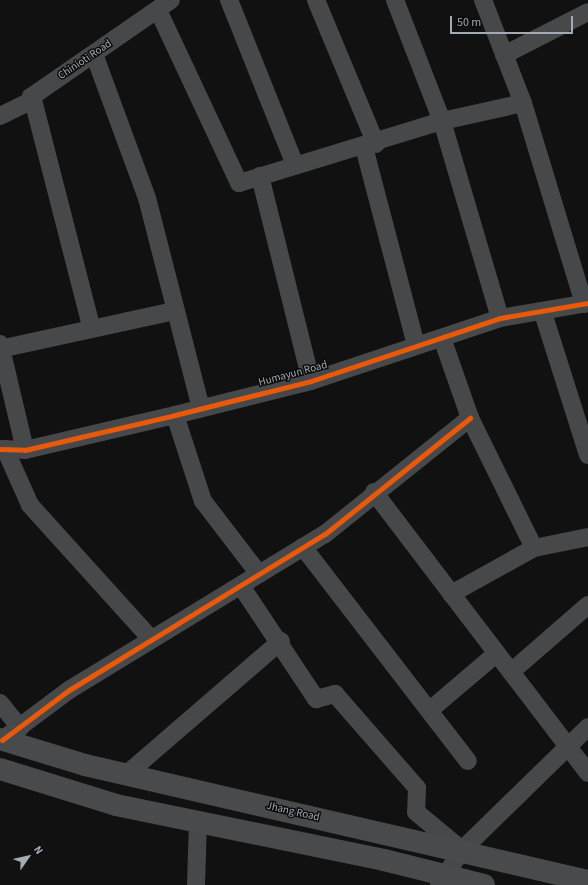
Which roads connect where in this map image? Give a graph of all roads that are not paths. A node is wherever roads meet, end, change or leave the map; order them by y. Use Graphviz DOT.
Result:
graph roads {
  1 [pos="228,0"];
  2 [pos="316,0"];
  3 [pos="395,0"];
  4 [pos="483,0"];
  5 [pos="165,5"];
  6 [pos="588,12"];
  7 [pos="94,54"];
  8 [pos="504,55"];
  9 [pos="33,100"];
  10 [pos="523,103"];
  11 [pos="0,116"];
  12 [pos="442,121"];
  13 [pos="370,146"];
  14 [pos="295,164"];
  15 [pos="260,176"];
  16 [pos="586,303"];
  17 [pos="175,311"];
  18 [pos="543,314"];
  19 [pos="500,318"];
  20 [pos="92,329"];
  21 [pos="442,338"];
  22 [pos="416,345"];
  23 [pos="0,348"];
  24 [pos="311,380"];
  25 [pos="201,408"];
  26 [pos="175,415"];
  27 [pos="470,418"];
  28 [pos="2,449"];
  29 [pos="25,450"];
  30 [pos="588,455"];
  31 [pos="374,492"];
  32 [pos="588,537"];
  33 [pos="303,547"];
  34 [pos="534,548"];
  35 [pos="259,574"];
  36 [pos="241,586"];
  37 [pos="451,594"];
  38 [pos="588,605"];
  39 [pos="152,639"];
  40 [pos="280,641"];
  41 [pos="496,654"];
  42 [pos="511,672"];
  43 [pos="0,703"];
  44 [pos="430,710"];
  45 [pos="588,727"];
  46 [pos="7,736"];
  47 [pos="567,746"];
  48 [pos="468,761"];
  49 [pos="0,769"];
  50 [pos="588,773"];
  51 [pos="128,774"];
  52 [pos="198,820"];
  53 [pos="462,850"];
  54 [pos="442,880"];
  55 [pos="588,881"];
  56 [pos="196,885"];
  57 [pos="484,885"];
  1 -- 14 [label="street"];
  2 -- 13 [label="street"];
  3 -- 12 [label="street"];
  4 -- 8 [label="street"];
  5 -- 7 [label="street, Chinioti Road"];
  5 -- 15 [label="street"];
  6 -- 8 [label="street"];
  7 -- 9 [label="street, Chinioti Road"];
  7 -- 17 [label="street"];
  8 -- 10 [label="street"];
  9 -- 11 [label="street, Chinioti Road"];
  9 -- 20 [label="street"];
  10 -- 12 [label="street"];
  10 -- 16 [label="street"];
  12 -- 13 [label="street"];
  12 -- 19 [label="street"];
  13 -- 14 [label="street"];
  13 -- 22 [label="street"];
  14 -- 15 [label="street"];
  15 -- 24 [label="street"];
  16 -- 18 [label="street, Humayun Road"];
  17 -- 20 [label="street"];
  17 -- 25 [label="street"];
  18 -- 19 [label="street, Humayun Road"];
  18 -- 30 [label="street"];
  19 -- 21 [label="street, Humayun Road"];
  20 -- 23 [label="street"];
  21 -- 22 [label="street, Humayun Road"];
  21 -- 27 [label="street"];
  22 -- 24 [label="street, Humayun Road"];
  23 -- 29 [label="street"];
  24 -- 25 [label="street, Humayun Road"];
  25 -- 26 [label="street, Humayun Road"];
  26 -- 29 [label="street, Humayun Road"];
  26 -- 35 [label="street"];
  27 -- 31 [label="street"];
  27 -- 34 [label="street"];
  28 -- 29 [label="street, Humayun Road"];
  28 -- 39 [label="street"];
  31 -- 33 [label="street"];
  31 -- 37 [label="street"];
  32 -- 34 [label="street"];
  33 -- 35 [label="street"];
  33 -- 44 [label="street"];
  34 -- 37 [label="street"];
  35 -- 36 [label="street"];
  36 -- 39 [label="street"];
  36 -- 40 [label="street"];
  37 -- 41 [label="street"];
  38 -- 42 [label="street"];
  39 -- 46 [label="street"];
  40 -- 51 [label="street"];
  40 -- 53 [label="street"];
  41 -- 42 [label="street"];
  41 -- 44 [label="street"];
  42 -- 47 [label="street"];
  43 -- 46 [label="street"];
  44 -- 48 [label="street"];
  45 -- 47 [label="street"];
  46 -- 51 [label="highway, Jhang Road"];
  47 -- 50 [label="street"];
  47 -- 53 [label="street"];
  49 -- 52 [label="highway"];
  51 -- 53 [label="highway, Jhang Road"];
  52 -- 54 [label="highway"];
  52 -- 56 [label="street"];
  53 -- 54 [label="street"];
  53 -- 55 [label="highway, Jhang Road"];
  54 -- 57 [label="highway"];
}
